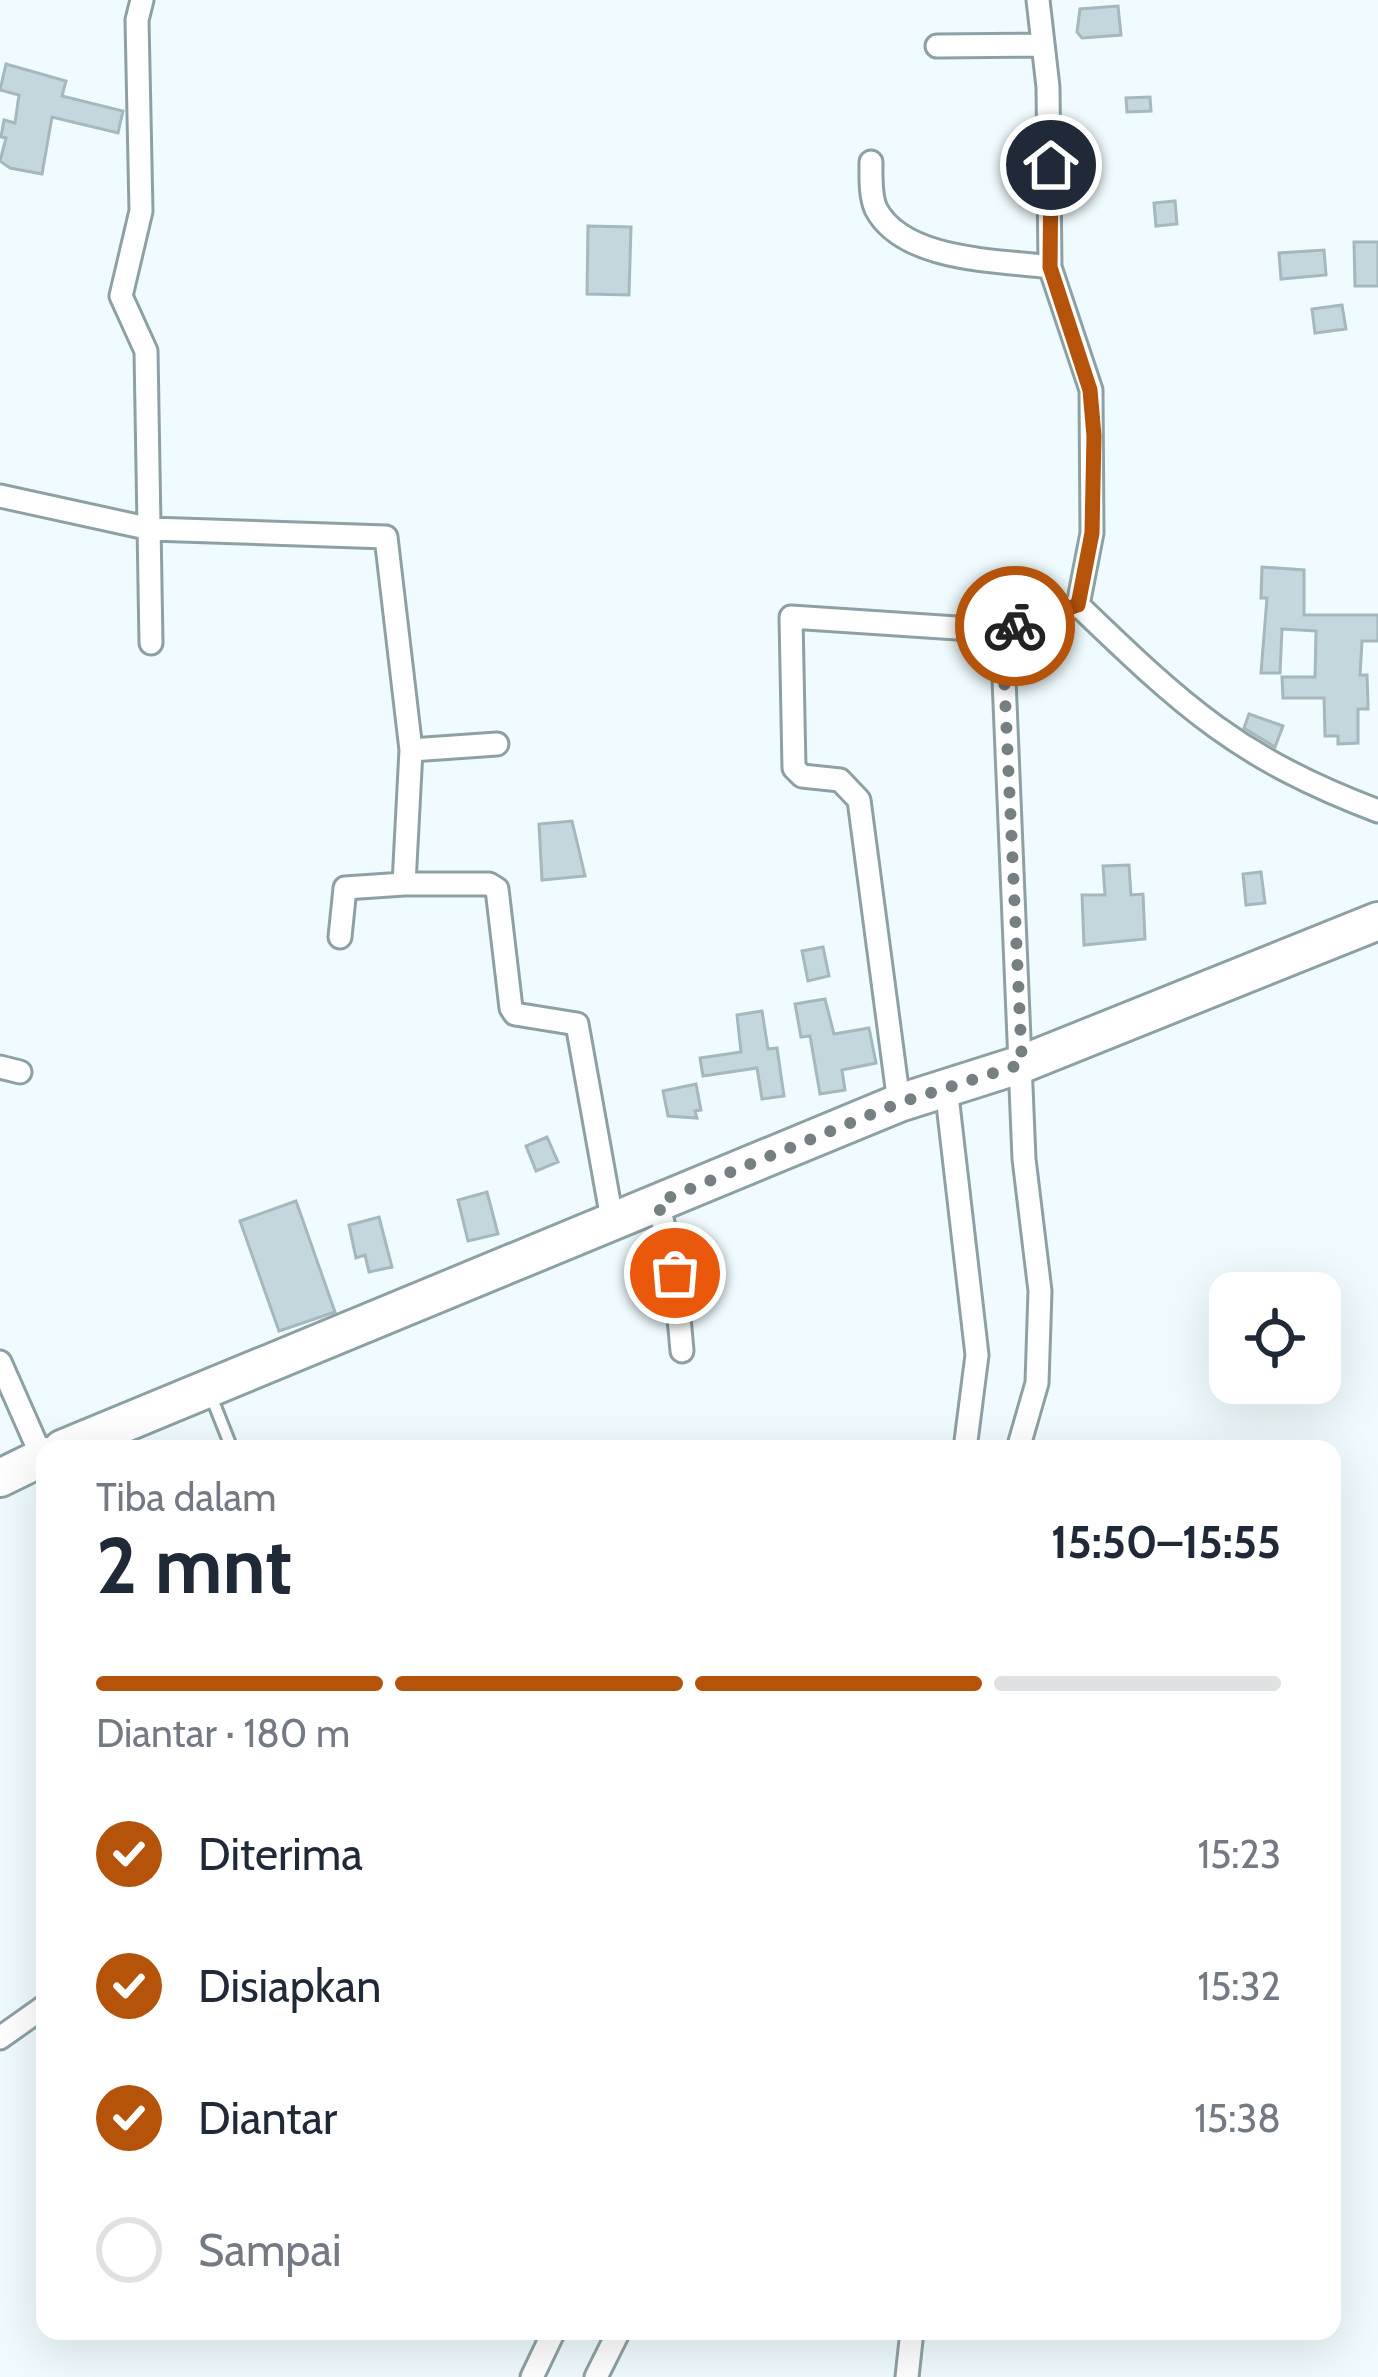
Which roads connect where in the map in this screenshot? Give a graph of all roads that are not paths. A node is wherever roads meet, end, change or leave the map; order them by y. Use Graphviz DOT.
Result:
graph roads {
  1 [pos="142,0"];
  2 [pos="1039,0"];
  3 [pos="1043,45"];
  4 [pos="938,46"];
  5 [pos="871,162"];
  6 [pos="1050,267"];
  7 [pos="0,496"];
  8 [pos="151,529"];
  9 [pos="1078,605"];
  10 [pos="1002,631"];
  11 [pos="151,643"];
  12 [pos="497,744"];
  13 [pos="411,749"];
  14 [pos="1378,811"];
  15 [pos="404,884"];
  16 [pos="1378,921"];
  17 [pos="340,937"];
  18 [pos="1022,1064"];
  19 [pos="946,1088"];
  20 [pos="899,1103"];
  21 [pos="658,1202"];
  22 [pos="612,1220"];
  23 [pos="682,1351"];
  24 [pos="0,1361"];
  25 [pos="207,1388"];
  26 [pos="40,1440"];
  27 [pos="87,1440"];
  28 [pos="228,1440"];
  29 [pos="966,1440"];
  30 [pos="1021,1440"];
  31 [pos="36,1462"];
  32 [pos="0,1478"];
  33 [pos="36,2012"];
  34 [pos="0,2038"];
  35 [pos="550,2340"];
  36 [pos="614,2340"];
  37 [pos="911,2340"];
  38 [pos="532,2377"];
  39 [pos="596,2377"];
  40 [pos="907,2377"];
  1 -- 8 [label="street"];
  2 -- 3 [label="street"];
  3 -- 4 [label="street"];
  3 -- 6 [label="street"];
  5 -- 6 [label="street"];
  6 -- 9 [label="street"];
  7 -- 8 [label="street"];
  8 -- 11 [label="street"];
  8 -- 13 [label="street"];
  9 -- 10 [label="street"];
  9 -- 14 [label="street"];
  10 -- 18 [label="street"];
  10 -- 20 [label="street"];
  12 -- 13 [label="street"];
  13 -- 15 [label="street"];
  15 -- 17 [label="street"];
  15 -- 22 [label="street"];
  16 -- 18 [label="highway"];
  18 -- 19 [label="highway"];
  18 -- 30 [label="street"];
  19 -- 20 [label="highway"];
  19 -- 29 [label="street"];
  20 -- 21 [label="highway"];
  21 -- 22 [label="highway"];
  21 -- 23 [label="street"];
  22 -- 25 [label="highway"];
  24 -- 26 [label="street"];
  25 -- 27 [label="highway"];
  25 -- 28 [label="lane"];
  31 -- 32 [label="highway"];
  33 -- 34 [label="street"];
  35 -- 38 [label="street"];
  36 -- 39 [label="street"];
  37 -- 40 [label="street"];
}
